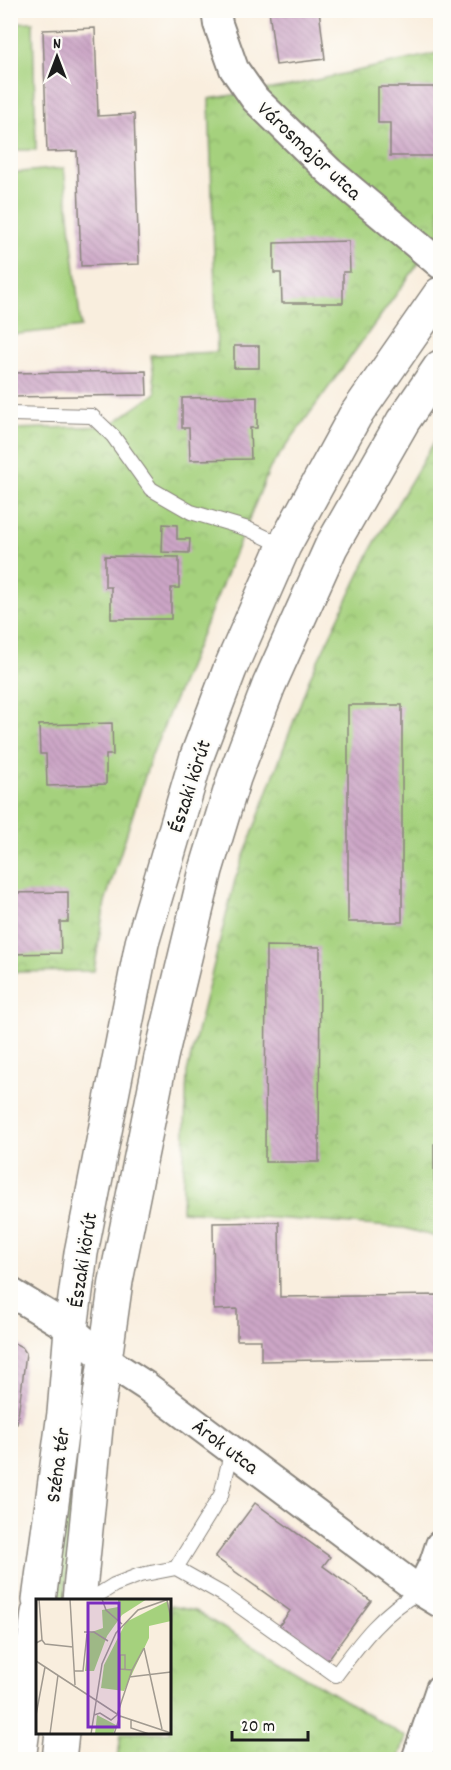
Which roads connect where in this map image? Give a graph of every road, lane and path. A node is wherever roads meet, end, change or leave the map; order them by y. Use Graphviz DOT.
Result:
graph roads {
  1 [pos="216,10"];
  2 [pos="441,264"];
  3 [pos="441,294"];
  4 [pos="441,367"];
  5 [pos="10,414"];
  6 [pos="284,546"];
  7 [pos="10,1292"];
  8 [pos="71,1329"];
  9 [pos="106,1360"];
  10 [pos="232,1450"];
  11 [pos="441,1545"];
  12 [pos="176,1568"];
  13 [pos="430,1597"];
  14 [pos="39,1599"];
  15 [pos="79,1599"];
  16 [pos="92,1599"];
  17 [pos="36,1628"];
  18 [pos="441,1689"];
  19 [pos="63,1734"];
  20 [pos="19,1760"];
  21 [pos="59,1760"];
  22 [pos="416,1760"];
  1 -- 2 [label="street, Városmajor utca"];
  3 -- 6 [label="main road, Északi körút"];
  4 -- 9 [label="main road, Északi körút"];
  5 -- 6 [label="lane"];
  6 -- 8 [label="main road, Északi körút"];
  7 -- 8 [label="street, Árok utca"];
  8 -- 9 [label="street, Árok utca"];
  8 -- 14 [label="main road, Széna tér"];
  9 -- 10 [label="street, Árok utca"];
  9 -- 15 [label="main road, Széna tér"];
  10 -- 12 [label="lane"];
  10 -- 13 [label="street, Árok utca"];
  11 -- 13 [label="street"];
  12 -- 13 [label="lane"];
  12 -- 16 [label="lane"];
  17 -- 20 [label="main road"];
  18 -- 22 [label="street"];
  19 -- 21 [label="main road"];
}
